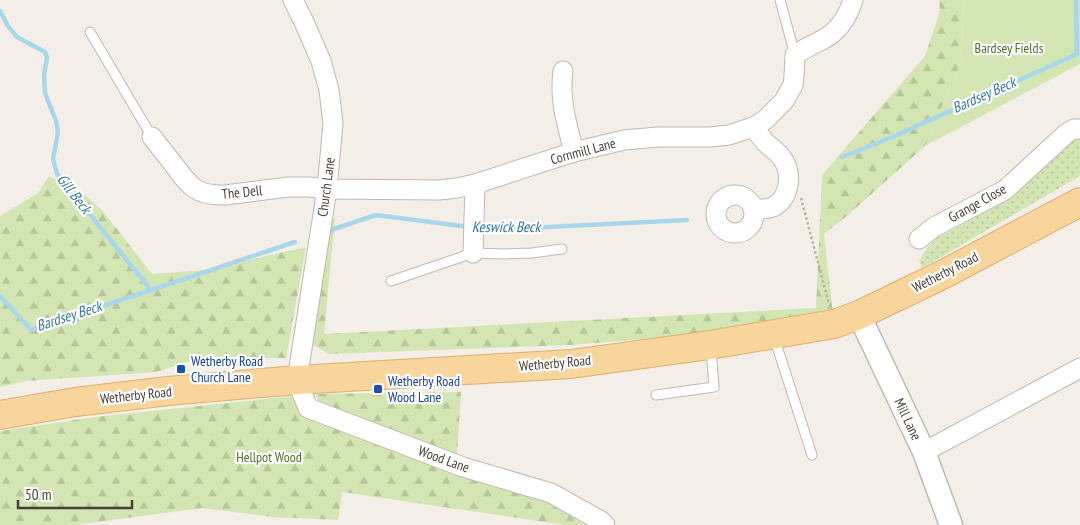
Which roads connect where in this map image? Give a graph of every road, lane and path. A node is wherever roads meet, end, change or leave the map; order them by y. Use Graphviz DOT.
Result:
graph roads {
  1 [pos="293,0"];
  2 [pos="780,0"];
  3 [pos="853,0"];
  4 [pos="90,32"];
  5 [pos="795,55"];
  6 [pos="563,71"];
  7 [pos="753,127"];
  8 [pos="1080,129"];
  9 [pos="152,137"];
  10 [pos="574,152"];
  11 [pos="475,184"];
  12 [pos="327,189"];
  13 [pos="787,190"];
  14 [pos="1080,202"];
  15 [pos="754,210"];
  16 [pos="919,239"];
  17 [pos="473,245"];
  18 [pos="562,249"];
  19 [pos="391,281"];
  20 [pos="846,319"];
  21 [pos="774,334"];
  22 [pos="710,345"];
  23 [pos="1080,368"];
  24 [pos="297,380"];
  25 [pos="656,395"];
  26 [pos="0,415"];
  27 [pos="924,452"];
  28 [pos="812,455"];
  29 [pos="606,525"];
  30 [pos="951,525"];
  1 -- 12 [label="street, Church Lane"];
  2 -- 5 [label="lane, Cornmill Lane"];
  3 -- 5 [label="street"];
  4 -- 9 [label="lane"];
  5 -- 7 [label="street, Cornmill Lane"];
  6 -- 10 [label="street"];
  7 -- 10 [label="street, Cornmill Lane"];
  7 -- 13 [label="street"];
  8 -- 16 [label="street, Grange Close"];
  9 -- 12 [label="street, The Dell"];
  10 -- 11 [label="street, Cornmill Lane"];
  11 -- 12 [label="street, Cornmill Lane"];
  11 -- 17 [label="street"];
  12 -- 24 [label="street, Church Lane"];
  13 -- 15 [label="street"];
  13 -- 20 [label="path"];
  14 -- 20 [label="main road, Wetherby Road"];
  17 -- 18 [label="lane"];
  17 -- 19 [label="lane"];
  20 -- 21 [label="main road, Wetherby Road"];
  20 -- 27 [label="street, Mill Lane"];
  21 -- 22 [label="main road, Wetherby Road"];
  21 -- 28 [label="lane"];
  22 -- 24 [label="main road, Wetherby Road"];
  22 -- 25 [label="lane"];
  23 -- 27 [label="street"];
  24 -- 26 [label="main road, Wetherby Road"];
  24 -- 29 [label="street, Wood Lane"];
  27 -- 30 [label="street, Mill Lane"];
}
